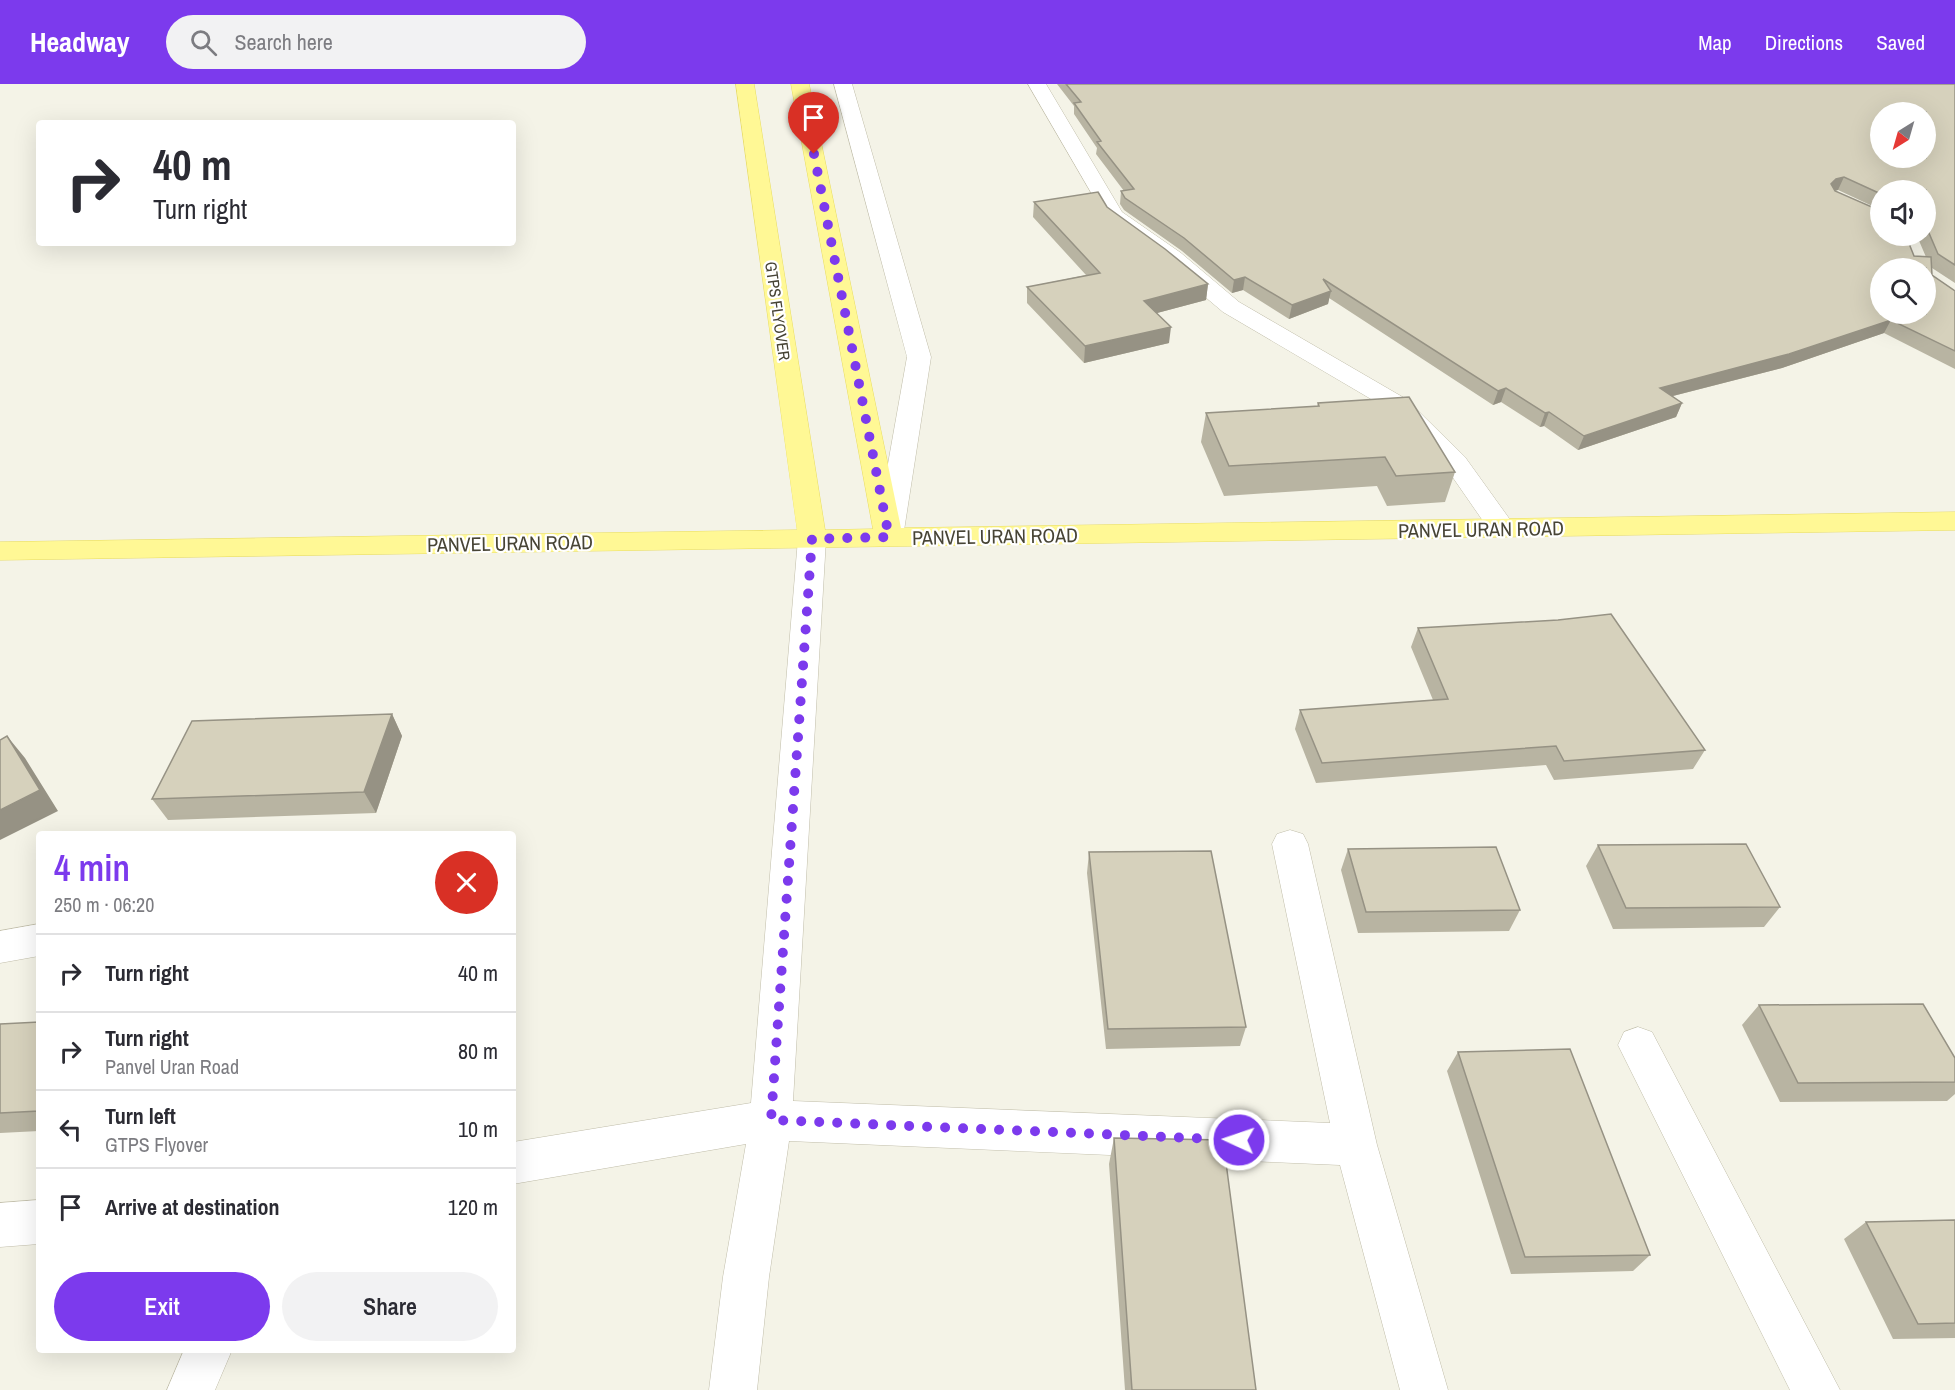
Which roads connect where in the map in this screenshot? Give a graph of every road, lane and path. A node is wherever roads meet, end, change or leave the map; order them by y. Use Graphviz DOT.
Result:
graph roads {
  1 [pos="745,84"];
  2 [pos="800,84"];
  3 [pos="843,84"];
  4 [pos="1037,84"];
  5 [pos="1955,521"];
  6 [pos="1503,528"];
  7 [pos="889,537"];
  8 [pos="812,539"];
  9 [pos="0,551"];
  10 [pos="1290,844"];
  11 [pos="36,941"];
  12 [pos="0,947"];
  13 [pos="1638,1045"];
  14 [pos="771,1120"];
  15 [pos="1356,1145"];
  16 [pos="516,1162"];
  17 [pos="36,1222"];
  18 [pos="0,1225"];
  19 [pos="207,1353"];
  20 [pos="191,1390"];
  21 [pos="733,1390"];
  22 [pos="1424,1390"];
  23 [pos="1816,1390"];
  1 -- 8 [label="main road, GTPS FLYOVER"];
  2 -- 7 [label="main road"];
  3 -- 7 [label="street"];
  4 -- 6 [label="street"];
  5 -- 6 [label="main road, PANVEL URAN ROAD"];
  6 -- 7 [label="main road, PANVEL URAN ROAD"];
  7 -- 8 [label="main road, PANVEL URAN ROAD"];
  8 -- 9 [label="main road, PANVEL URAN ROAD"];
  8 -- 14 [label="street"];
  10 -- 15 [label="street"];
  11 -- 12 [label="street"];
  13 -- 23 [label="street"];
  14 -- 15 [label="street"];
  14 -- 16 [label="street"];
  14 -- 21 [label="street"];
  15 -- 22 [label="street"];
  17 -- 18 [label="street"];
  19 -- 20 [label="street"];
}
